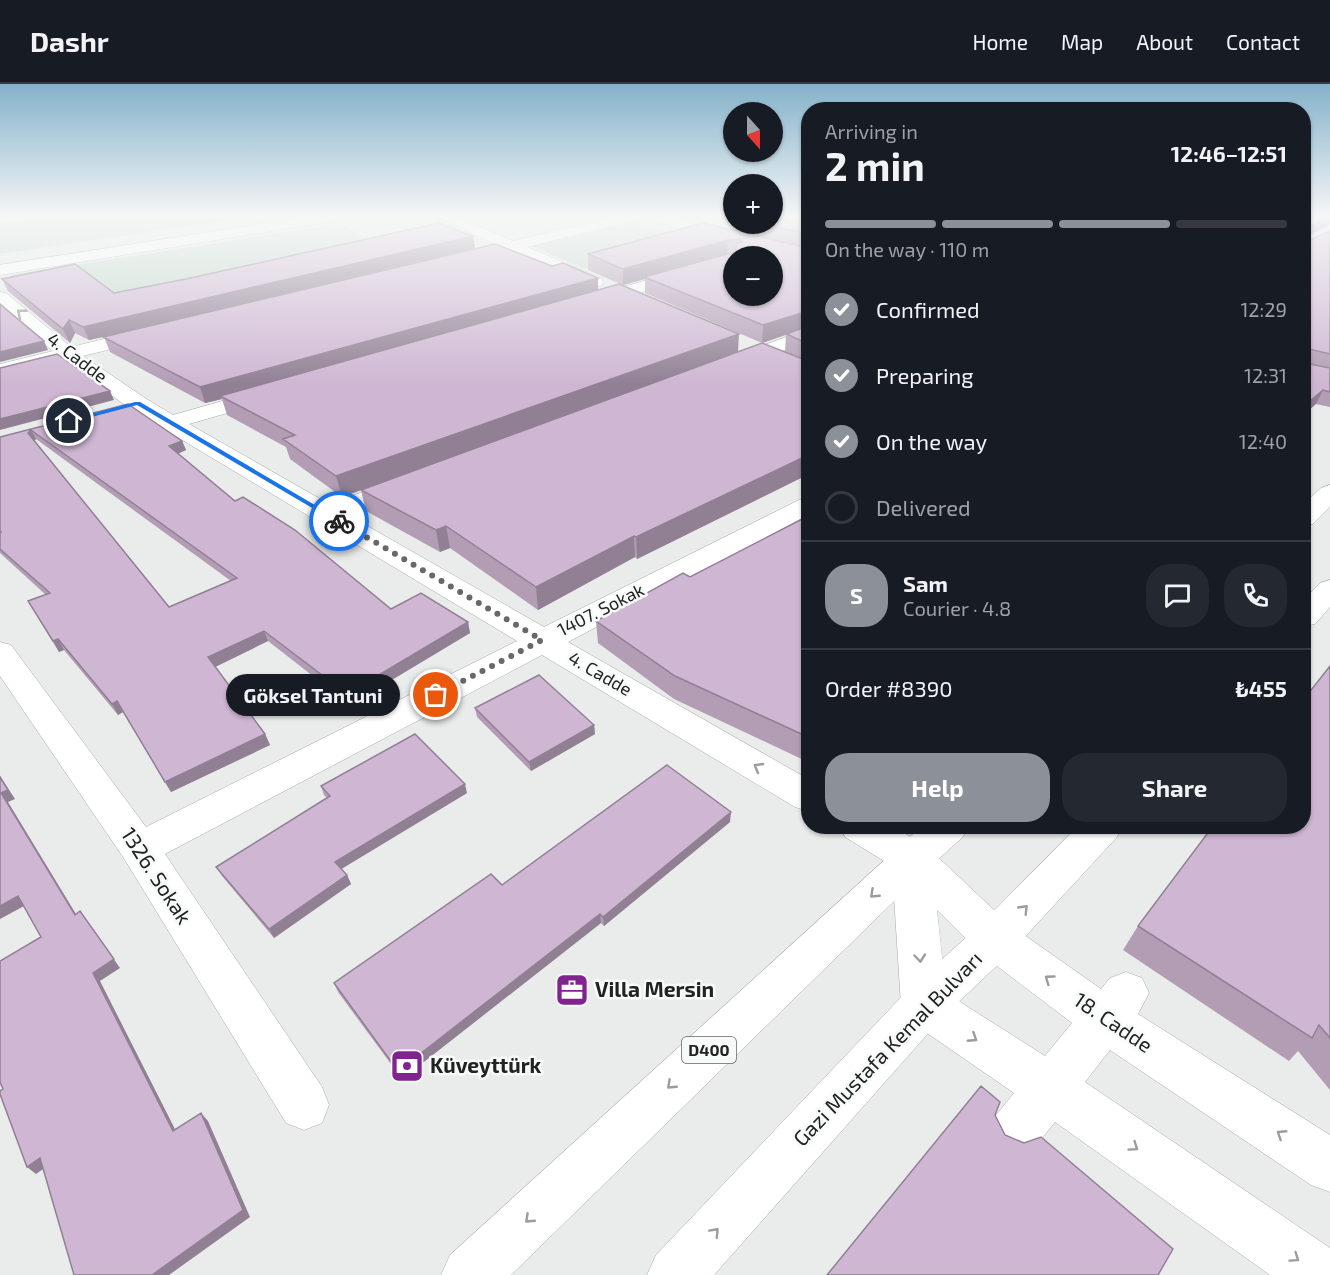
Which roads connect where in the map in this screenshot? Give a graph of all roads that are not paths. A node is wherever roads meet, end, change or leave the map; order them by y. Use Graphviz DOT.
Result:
graph roads {
  1 [pos="573,273"];
  2 [pos="691,273"];
  3 [pos="622,293"];
  4 [pos="0,297"];
  5 [pos="643,302"];
  6 [pos="577,306"];
  7 [pos="161,331"];
  8 [pos="801,339"];
  9 [pos="740,344"];
  10 [pos="68,354"];
  11 [pos="771,357"];
  12 [pos="0,370"];
  13 [pos="706,373"];
  14 [pos="284,390"];
  15 [pos="172,422"];
  16 [pos="427,477"];
  17 [pos="1330,493"];
  18 [pos="801,509"];
  19 [pos="1311,511"];
  20 [pos="327,514"];
  21 [pos="1330,589"];
  22 [pos="1311,609"];
  23 [pos="542,640"];
  24 [pos="0,652"];
  25 [pos="801,793"];
  26 [pos="872,834"];
  27 [pos="940,834"];
  28 [pos="1095,834"];
  29 [pos="140,849"];
  30 [pos="912,858"];
  31 [pos="994,939"];
  32 [pos="924,1005"];
  33 [pos="1116,1006"];
  34 [pos="1050,1088"];
  35 [pos="304,1105"];
  36 [pos="1006,1143"];
  37 [pos="1330,1166"];
  38 [pos="470,1275"];
  39 [pos="676,1275"];
  40 [pos="1319,1275"];
  1 -- 3 [label="main road"];
  2 -- 3 [label="main road"];
  3 -- 5 [label="main road"];
  3 -- 6 [label="main road"];
  10 -- 4 [label="main road, 4. Cadde, one-way"];
  7 -- 10 [label="main road"];
  8 -- 11 [label="main road"];
  9 -- 11 [label="main road"];
  10 -- 12 [label="main road"];
  10 -- 15 [label="main road, 4. Cadde"];
  11 -- 13 [label="main road"];
  14 -- 15 [label="main road"];
  15 -- 20 [label="main road, 4. Cadde"];
  16 -- 20 [label="main road"];
  17 -- 19 [label="main road"];
  18 -- 23 [label="main road, 1407. Sokak"];
  20 -- 23 [label="main road, 4. Cadde"];
  21 -- 22 [label="main road"];
  25 -- 23 [label="main road, 4. Cadde, one-way"];
  23 -- 29 [label="main road, 1407. Sokak"];
  24 -- 29 [label="main road, 1326. Sokak"];
  26 -- 30 [label="main road"];
  27 -- 30 [label="main road, D400"];
  31 -- 28 [label="main road, Gazi Mustafa Kemal Bulvarı, one-way"];
  29 -- 35 [label="main road, 1326. Sokak"];
  30 -- 31 [label="main road, 18. Cadde"];
  30 -- 32 [label="main road, one-way"];
  30 -- 38 [label="main road, D400, one-way"];
  31 -- 32 [label="main road, Gazi Mustafa Kemal Bulvarı"];
  33 -- 31 [label="main road, 18. Cadde, one-way"];
  32 -- 34 [label="main road, one-way"];
  39 -- 32 [label="main road, Gazi Mustafa Kemal Bulvarı, one-way"];
  33 -- 34 [label="main road"];
  37 -- 33 [label="main road, 18. Cadde, one-way"];
  34 -- 36 [label="main road"];
  34 -- 40 [label="main road, one-way"];
}
